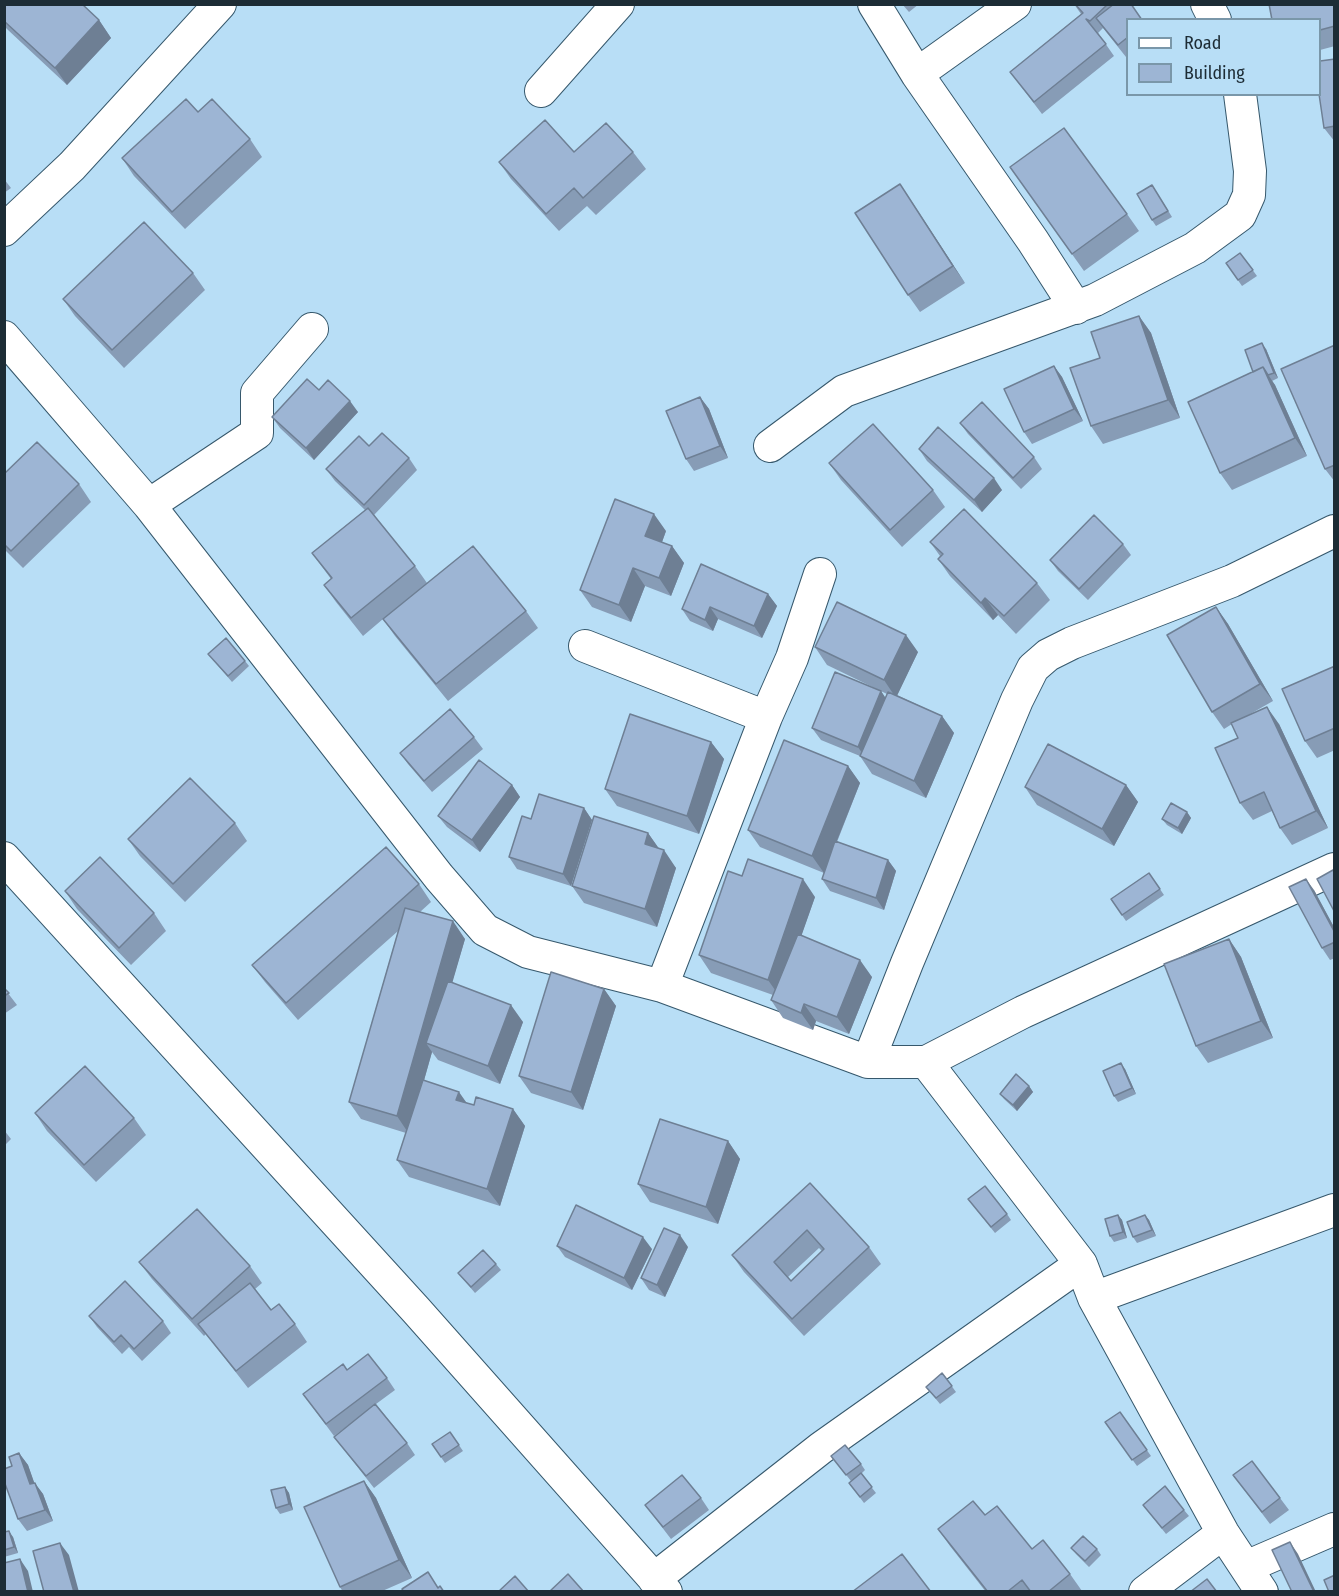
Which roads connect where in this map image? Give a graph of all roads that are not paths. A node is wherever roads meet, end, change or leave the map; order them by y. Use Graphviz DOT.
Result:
graph roads {
  1 [pos="220,4"];
  2 [pos="618,4"];
  3 [pos="874,4"];
  4 [pos="1015,4"];
  5 [pos="1208,4"];
  6 [pos="1214,18"];
  7 [pos="917,74"];
  8 [pos="541,91"];
  9 [pos="1240,96"];
  10 [pos="4,230"];
  11 [pos="1076,308"];
  12 [pos="312,329"];
  13 [pos="4,337"];
  14 [pos="771,446"];
  15 [pos="148,505"];
  16 [pos="1335,531"];
  17 [pos="820,574"];
  18 [pos="585,646"];
  19 [pos="766,717"];
  20 [pos="1335,868"];
  21 [pos="10,875"];
  22 [pos="662,986"];
  23 [pos="868,1062"];
  24 [pos="926,1062"];
  25 [pos="1335,1210"];
  26 [pos="1081,1264"];
  27 [pos="1094,1298"];
  28 [pos="1335,1529"];
  29 [pos="1222,1533"];
  30 [pos="1254,1579"];
  31 [pos="660,1585"];
  32 [pos="1145,1592"];
  1 -- 10 [label="street"];
  2 -- 8 [label="street"];
  3 -- 7 [label="street"];
  4 -- 7 [label="street"];
  5 -- 6 [label="street"];
  7 -- 11 [label="street"];
  9 -- 11 [label="street"];
  11 -- 14 [label="street"];
  12 -- 15 [label="street"];
  13 -- 15 [label="street"];
  15 -- 22 [label="street"];
  16 -- 23 [label="street"];
  17 -- 19 [label="street"];
  18 -- 19 [label="street"];
  19 -- 22 [label="street"];
  20 -- 24 [label="street"];
  21 -- 31 [label="street"];
  22 -- 23 [label="street"];
  23 -- 24 [label="street"];
  24 -- 26 [label="street"];
  25 -- 27 [label="street"];
  26 -- 27 [label="street"];
  26 -- 31 [label="street"];
  27 -- 29 [label="street"];
  28 -- 30 [label="street"];
  29 -- 30 [label="street"];
  29 -- 32 [label="street"];
}
